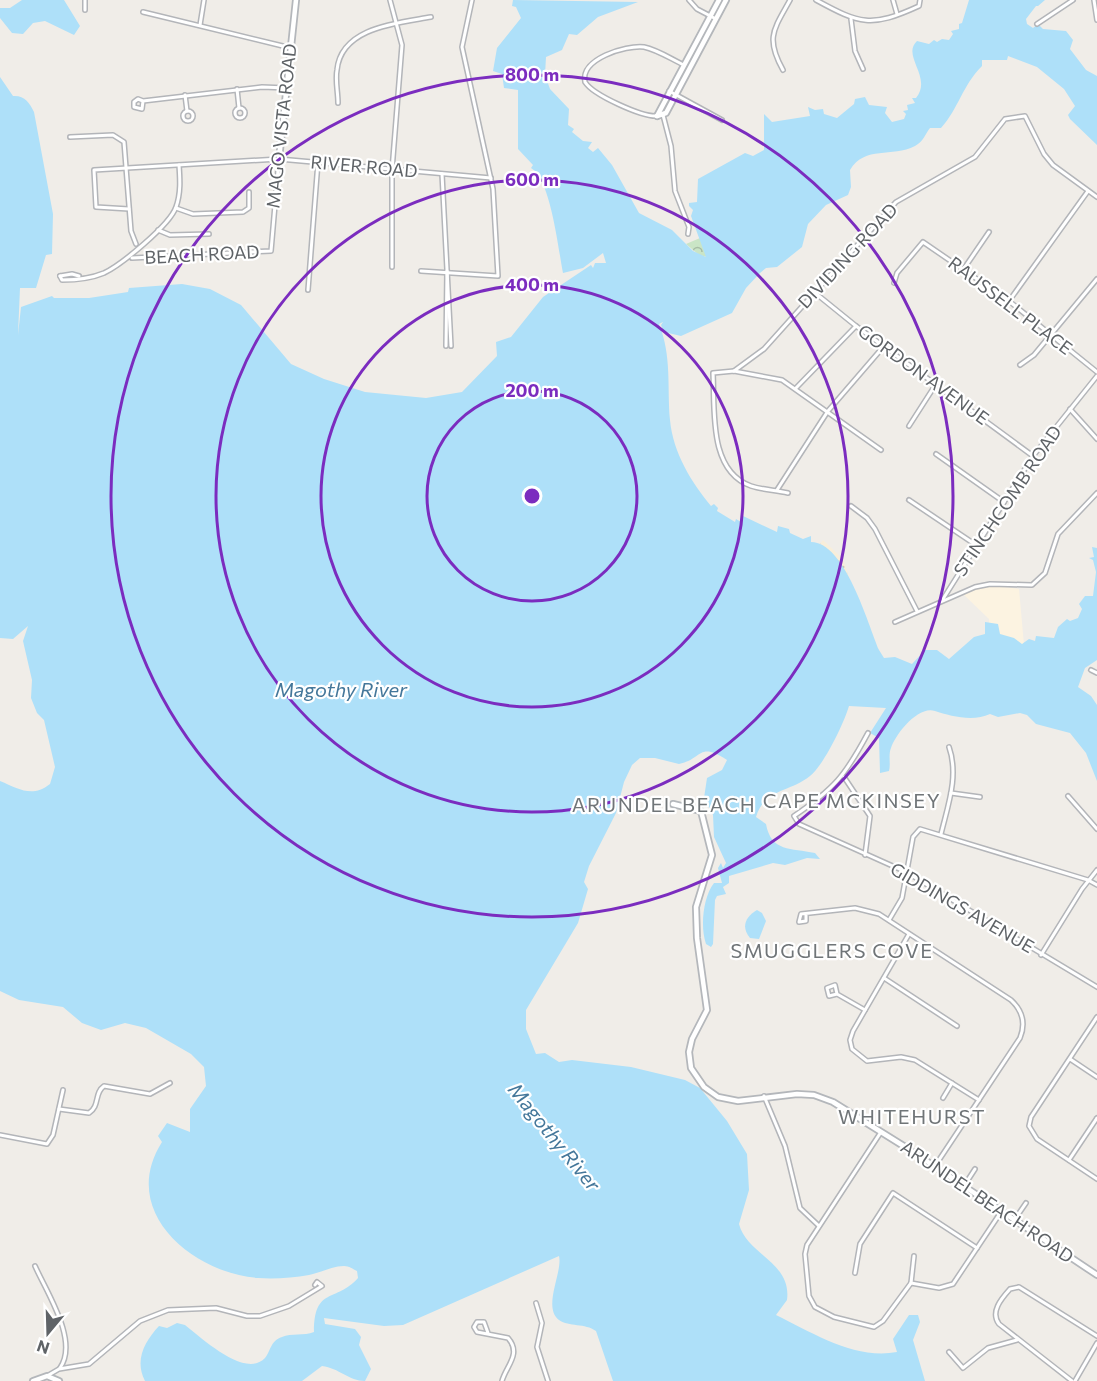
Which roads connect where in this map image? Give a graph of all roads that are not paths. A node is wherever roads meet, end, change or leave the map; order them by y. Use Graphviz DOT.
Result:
graph roads {
  1 [pos="85,0"];
  2 [pos="204,0"];
  3 [pos="296,0"];
  4 [pos="390,0"];
  5 [pos="472,0"];
  6 [pos="689,0"];
  7 [pos="719,0"];
  8 [pos="726,0"];
  9 [pos="790,0"];
  10 [pos="816,0"];
  11 [pos="893,0"];
  12 [pos="920,0"];
  13 [pos="1073,0"];
  14 [pos="1094,0"];
  15 [pos="85,10"];
  16 [pos="143,12"];
  17 [pos="897,14"];
  18 [pos="431,17"];
  19 [pos="713,18"];
  20 [pos="851,19"];
  21 [pos="1097,20"];
  22 [pos="398,23"];
  23 [pos="1038,24"];
  24 [pos="200,26"];
  25 [pos="291,48"];
  26 [pos="684,65"];
  27 [pos="863,69"];
  28 [pos="783,70"];
  29 [pos="286,88"];
  30 [pos="237,89"];
  31 [pos="669,92"];
  32 [pos="185,94"];
  33 [pos="676,95"];
  34 [pos="143,101"];
  35 [pos="338,103"];
  36 [pos="239,108"];
  37 [pos="187,111"];
  38 [pos="660,116"];
  39 [pos="722,120"];
  40 [pos="70,137"];
  41 [pos="279,159"];
  42 [pos="318,162"];
  43 [pos="179,165"];
  44 [pos="127,168"];
  45 [pos="392,170"];
  46 [pos="442,174"];
  47 [pos="491,178"];
  48 [pos="1088,191"];
  49 [pos="249,192"];
  50 [pos="1097,197"];
  51 [pos="176,208"];
  52 [pos="129,209"];
  53 [pos="158,231"];
  54 [pos="989,232"];
  55 [pos="209,234"];
  56 [pos="688,234"];
  57 [pos="136,244"];
  58 [pos="271,251"];
  59 [pos="132,258"];
  60 [pos="392,267"];
  61 [pos="963,270"];
  62 [pos="421,271"];
  63 [pos="447,271"];
  64 [pos="80,277"];
  65 [pos="1097,279"];
  66 [pos="894,284"];
  67 [pos="308,290"];
  68 [pos="814,292"];
  69 [pos="1009,301"];
  70 [pos="856,326"];
  71 [pos="1052,334"];
  72 [pos="448,346"];
  73 [pos="884,346"];
  74 [pos="1020,365"];
  75 [pos="734,371"];
  76 [pos="1097,374"];
  77 [pos="936,384"];
  78 [pos="796,388"];
  79 [pos="1070,410"];
  80 [pos="828,411"];
  81 [pos="909,426"];
  82 [pos="1097,438"];
  83 [pos="881,450"];
  84 [pos="936,454"];
  85 [pos="1033,456"];
  86 [pos="777,490"];
  87 [pos="788,493"];
  88 [pos="1097,493"];
  89 [pos="909,500"];
  90 [pos="1004,502"];
  91 [pos="851,506"];
  92 [pos="976,545"];
  93 [pos="943,599"];
  94 [pos="917,611"];
  95 [pos="895,622"];
  96 [pos="1091,670"];
  97 [pos="1097,673"];
  98 [pos="868,733"];
  99 [pos="949,747"];
  100 [pos="844,777"];
  101 [pos="951,793"];
  102 [pos="1068,796"];
  103 [pos="980,797"];
  104 [pos="673,804"];
  105 [pos="1097,829"];
  106 [pos="941,834"];
  107 [pos="865,855"];
  108 [pos="1097,870"];
  109 [pos="906,872"];
  110 [pos="1088,880"];
  111 [pos="1097,885"];
  112 [pos="806,915"];
  113 [pos="889,920"];
  114 [pos="909,934"];
  115 [pos="1041,955"];
  116 [pos="884,978"];
  117 [pos="1097,987"];
  118 [pos="837,994"];
  119 [pos="865,1010"];
  120 [pos="1097,1017"];
  121 [pos="957,1026"];
  122 [pos="1070,1059"];
  123 [pos="1097,1077"];
  124 [pos="170,1083"];
  125 [pos="952,1083"];
  126 [pos="63,1090"];
  127 [pos="764,1096"];
  128 [pos="943,1098"];
  129 [pos="979,1100"];
  130 [pos="59,1109"];
  131 [pos="1097,1118"];
  132 [pos="881,1132"];
  133 [pos="0,1135"];
  134 [pos="1069,1160"];
  135 [pos="935,1166"];
  136 [pos="975,1169"];
  137 [pos="1097,1179"];
  138 [pos="964,1186"];
  139 [pos="1026,1203"];
  140 [pos="1001,1210"];
  141 [pos="1016,1219"];
  142 [pos="819,1226"];
  143 [pos="977,1248"];
  144 [pos="914,1256"];
  145 [pos="35,1266"];
  146 [pos="855,1273"];
  147 [pos="1097,1275"];
  148 [pos="911,1283"];
  149 [pos="315,1285"];
  150 [pos="537,1303"];
  151 [pos="488,1333"];
  152 [pos="1097,1336"];
  153 [pos="1018,1340"];
  154 [pos="1097,1343"];
  155 [pos="949,1352"];
  156 [pos="59,1369"];
  157 [pos="47,1376"];
  158 [pos="33,1381"];
  159 [pos="58,1381"];
  160 [pos="501,1381"];
  161 [pos="548,1381"];
  162 [pos="1074,1381"];
  1 -- 15 [label="street"];
  2 -- 24 [label="street"];
  3 -- 25 [label="street, MAGO VISTA ROAD"];
  4 -- 22 [label="street"];
  5 -- 47 [label="street"];
  6 -- 19 [label="street"];
  7 -- 19 [label="street"];
  8 -- 19 [label="street"];
  9 -- 28 [label="street"];
  10 -- 20 [label="street"];
  11 -- 17 [label="street"];
  12 -- 17 [label="street"];
  13 -- 23 [label="street"];
  14 -- 21 [label="street"];
  16 -- 24 [label="street"];
  17 -- 20 [label="street"];
  18 -- 22 [label="street"];
  19 -- 26 [label="street"];
  19 -- 33 [label="street"];
  20 -- 27 [label="street"];
  22 -- 35 [label="street"];
  22 -- 45 [label="street"];
  24 -- 25 [label="street"];
  25 -- 29 [label="street, MAGO VISTA ROAD"];
  26 -- 31 [label="street"];
  26 -- 38 [label="street"];
  29 -- 30 [label="street"];
  29 -- 41 [label="street, MAGO VISTA ROAD"];
  30 -- 32 [label="street"];
  30 -- 36 [label="street"];
  31 -- 33 [label="street"];
  31 -- 38 [label="street"];
  32 -- 34 [label="street"];
  32 -- 37 [label="street"];
  33 -- 38 [label="street"];
  33 -- 39 [label="street"];
  38 -- 56 [label="street"];
  40 -- 44 [label="street"];
  41 -- 42 [label="street, RIVER ROAD"];
  41 -- 43 [label="street, RIVER ROAD"];
  41 -- 58 [label="street, MAGO VISTA ROAD"];
  42 -- 45 [label="street, RIVER ROAD"];
  42 -- 67 [label="street"];
  43 -- 44 [label="street, RIVER ROAD"];
  43 -- 51 [label="street"];
  44 -- 52 [label="street"];
  44 -- 52 [label="street, RIVER ROAD"];
  45 -- 46 [label="street, RIVER ROAD"];
  45 -- 60 [label="street"];
  46 -- 47 [label="street, RIVER ROAD"];
  46 -- 63 [label="street"];
  47 -- 63 [label="street"];
  48 -- 50 [label="street, DIVIDING ROAD"];
  48 -- 68 [label="street, DIVIDING ROAD"];
  48 -- 69 [label="street"];
  49 -- 51 [label="street"];
  51 -- 53 [label="street"];
  52 -- 57 [label="street"];
  53 -- 55 [label="street"];
  53 -- 64 [label="street"];
  54 -- 61 [label="street"];
  58 -- 59 [label="street, BEACH ROAD"];
  61 -- 66 [label="street, RAUSSELL PLACE"];
  61 -- 69 [label="street, RAUSSELL PLACE"];
  62 -- 63 [label="street"];
  63 -- 72 [label="street"];
  64 -- 64 [label="street"];
  65 -- 71 [label="street"];
  68 -- 70 [label="street, GORDON AVENUE"];
  68 -- 75 [label="street, DIVIDING ROAD"];
  69 -- 71 [label="street, RAUSSELL PLACE"];
  70 -- 73 [label="street, GORDON AVENUE"];
  70 -- 78 [label="street"];
  71 -- 74 [label="street"];
  71 -- 76 [label="street, RAUSSELL PLACE"];
  73 -- 77 [label="street, GORDON AVENUE"];
  73 -- 80 [label="street"];
  75 -- 78 [label="street"];
  75 -- 86 [label="street"];
  76 -- 79 [label="street, STINCHCOMB ROAD"];
  77 -- 81 [label="street"];
  77 -- 85 [label="street, GORDON AVENUE"];
  78 -- 80 [label="street"];
  79 -- 82 [label="street"];
  79 -- 85 [label="street, STINCHCOMB ROAD"];
  80 -- 83 [label="street"];
  80 -- 86 [label="street"];
  84 -- 90 [label="street"];
  85 -- 90 [label="street, STINCHCOMB ROAD"];
  86 -- 87 [label="street"];
  88 -- 93 [label="street"];
  89 -- 92 [label="street"];
  90 -- 92 [label="street, STINCHCOMB ROAD"];
  91 -- 94 [label="street"];
  92 -- 93 [label="street, STINCHCOMB ROAD"];
  93 -- 94 [label="street"];
  94 -- 95 [label="street"];
  96 -- 97 [label="street"];
  98 -- 100 [label="street"];
  99 -- 101 [label="street"];
  100 -- 107 [label="street"];
  100 -- 107 [label="street, GIDDINGS AVENUE"];
  101 -- 103 [label="street"];
  101 -- 106 [label="street"];
  102 -- 105 [label="street"];
  104 -- 127 [label="street, ARUNDEL BEACH ROAD"];
  106 -- 109 [label="street"];
  106 -- 110 [label="street"];
  107 -- 109 [label="street, GIDDINGS AVENUE"];
  108 -- 110 [label="street"];
  109 -- 113 [label="street"];
  109 -- 115 [label="street, GIDDINGS AVENUE"];
  110 -- 111 [label="street"];
  110 -- 115 [label="street"];
  112 -- 113 [label="street"];
  113 -- 114 [label="street"];
  114 -- 116 [label="street"];
  114 -- 129 [label="street"];
  115 -- 117 [label="street, GIDDINGS AVENUE"];
  116 -- 119 [label="street"];
  116 -- 121 [label="street"];
  118 -- 119 [label="street"];
  119 -- 125 [label="street"];
  120 -- 122 [label="street"];
  122 -- 123 [label="street"];
  122 -- 134 [label="street"];
  124 -- 130 [label="street"];
  125 -- 128 [label="street"];
  125 -- 129 [label="street"];
  126 -- 130 [label="street"];
  127 -- 132 [label="street, ARUNDEL BEACH ROAD"];
  127 -- 142 [label="street"];
  129 -- 135 [label="street"];
  130 -- 133 [label="street"];
  131 -- 134 [label="street"];
  132 -- 135 [label="street, ARUNDEL BEACH ROAD"];
  132 -- 142 [label="street"];
  134 -- 137 [label="street"];
  135 -- 138 [label="street, ARUNDEL BEACH ROAD"];
  136 -- 138 [label="street"];
  138 -- 140 [label="street, ARUNDEL BEACH ROAD"];
  139 -- 141 [label="street"];
  140 -- 141 [label="street, ARUNDEL BEACH ROAD"];
  140 -- 143 [label="street"];
  141 -- 147 [label="street, ARUNDEL BEACH ROAD"];
  142 -- 148 [label="street"];
  143 -- 146 [label="street"];
  143 -- 148 [label="street"];
  144 -- 148 [label="street"];
  145 -- 156 [label="street"];
  149 -- 156 [label="street"];
  150 -- 161 [label="street"];
  151 -- 151 [label="street"];
  151 -- 160 [label="street"];
  152 -- 153 [label="street"];
  153 -- 155 [label="street"];
  153 -- 162 [label="street"];
  154 -- 162 [label="street"];
  156 -- 157 [label="street"];
  157 -- 158 [label="street"];
  157 -- 159 [label="street"];
}
